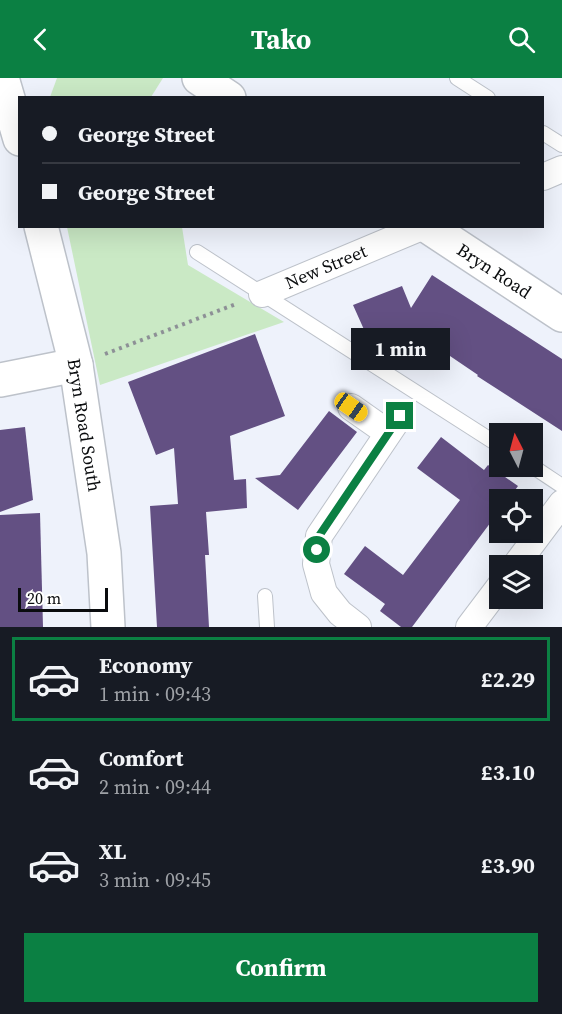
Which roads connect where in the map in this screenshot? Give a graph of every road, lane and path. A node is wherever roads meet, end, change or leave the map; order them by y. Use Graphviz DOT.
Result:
graph roads {
  1 [pos="199,78"];
  2 [pos="457,78"];
  3 [pos="10,85"];
  4 [pos="226,96"];
  5 [pos="485,96"];
  6 [pos="18,128"];
  7 [pos="544,134"];
  8 [pos="562,145"];
  9 [pos="562,169"];
  10 [pos="544,177"];
  11 [pos="42,228"];
  12 [pos="421,228"];
  13 [pos="429,228"];
  14 [pos="197,252"];
  15 [pos="262,294"];
  16 [pos="562,315"];
  17 [pos="76,365"];
  18 [pos="0,380"];
  19 [pos="351,407"];
  20 [pos="489,439"];
  21 [pos="543,473"];
  22 [pos="562,486"];
  23 [pos="562,503"];
  24 [pos="523,555"];
  25 [pos="265,596"];
  26 [pos="489,601"];
  27 [pos="108,627"];
  28 [pos="267,627"];
  29 [pos="358,627"];
  30 [pos="469,627"];
  1 -- 4 [label="main road"];
  2 -- 5 [label="lane"];
  3 -- 6 [label="main road"];
  7 -- 8 [label="lane"];
  9 -- 10 [label="street"];
  11 -- 17 [label="main road, Bryn Road South"];
  12 -- 15 [label="street, New Street"];
  13 -- 16 [label="main road, Bryn Road"];
  14 -- 15 [label="lane"];
  15 -- 17 [label="path"];
  15 -- 20 [label="lane"];
  17 -- 18 [label="main road"];
  17 -- 27 [label="main road, Bryn Road South"];
  19 -- 29 [label="street"];
  21 -- 22 [label="lane"];
  23 -- 24 [label="street"];
  25 -- 28 [label="lane"];
  26 -- 30 [label="street"];
}
